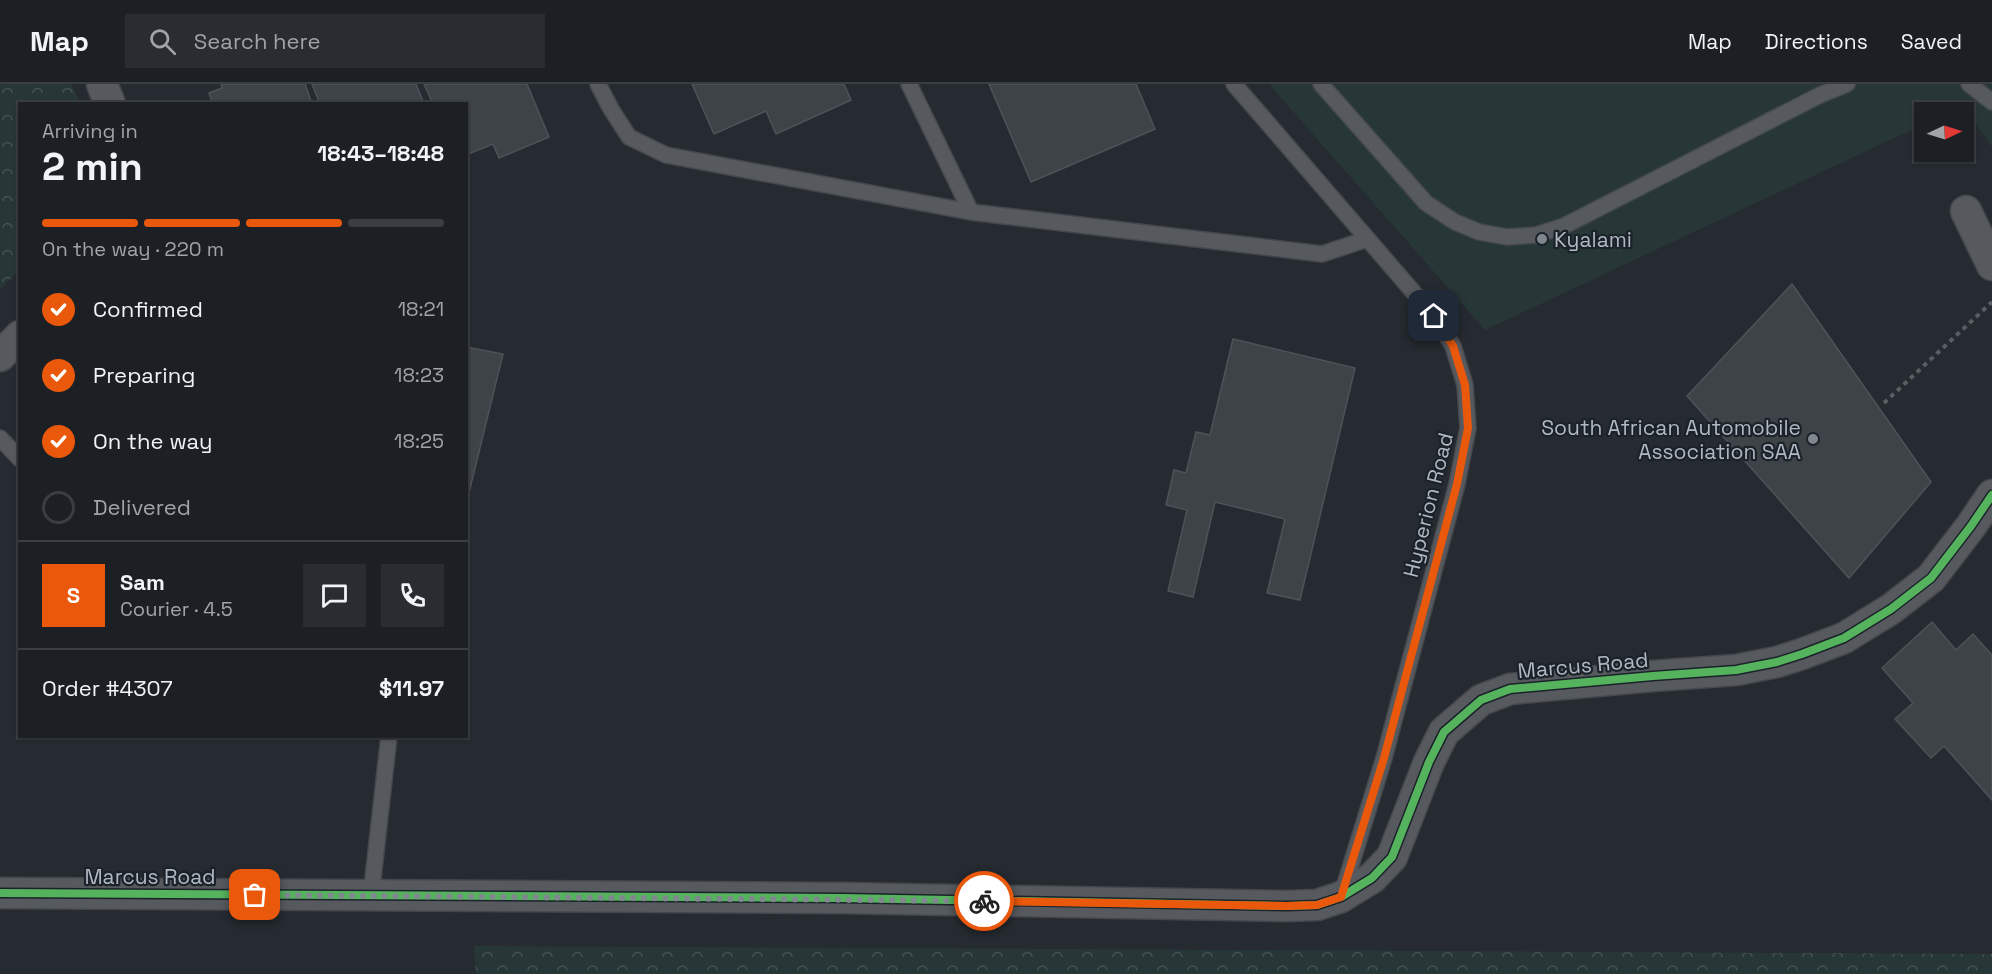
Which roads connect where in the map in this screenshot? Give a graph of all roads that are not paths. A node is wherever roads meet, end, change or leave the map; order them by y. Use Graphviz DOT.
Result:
graph roads {
  1 [pos="102,84"];
  2 [pos="598,84"];
  3 [pos="909,84"];
  4 [pos="1234,84"];
  5 [pos="1321,84"];
  6 [pos="1847,84"];
  7 [pos="1969,84"];
  8 [pos="109,102"];
  9 [pos="1992,102"];
  10 [pos="1966,211"];
  11 [pos="971,212"];
  12 [pos="1367,239"];
  13 [pos="1992,265"];
  14 [pos="18,338"];
  15 [pos="0,356"];
  16 [pos="0,438"];
  17 [pos="18,457"];
  18 [pos="1992,495"];
  19 [pos="389,738"];
  20 [pos="0,893"];
  21 [pos="371,896"];
  22 [pos="1341,897"];
  1 -- 8 [label="street"];
  2 -- 11 [label="lane"];
  3 -- 11 [label="lane"];
  4 -- 12 [label="lane, Hyperion Road"];
  5 -- 6 [label="lane"];
  7 -- 9 [label="lane"];
  10 -- 13 [label="street"];
  11 -- 12 [label="lane"];
  12 -- 22 [label="lane, Hyperion Road"];
  14 -- 15 [label="street"];
  16 -- 17 [label="lane"];
  18 -- 22 [label="street, Marcus Road"];
  19 -- 21 [label="lane"];
  20 -- 21 [label="street, Marcus Road"];
  21 -- 22 [label="street, Marcus Road"];
}
